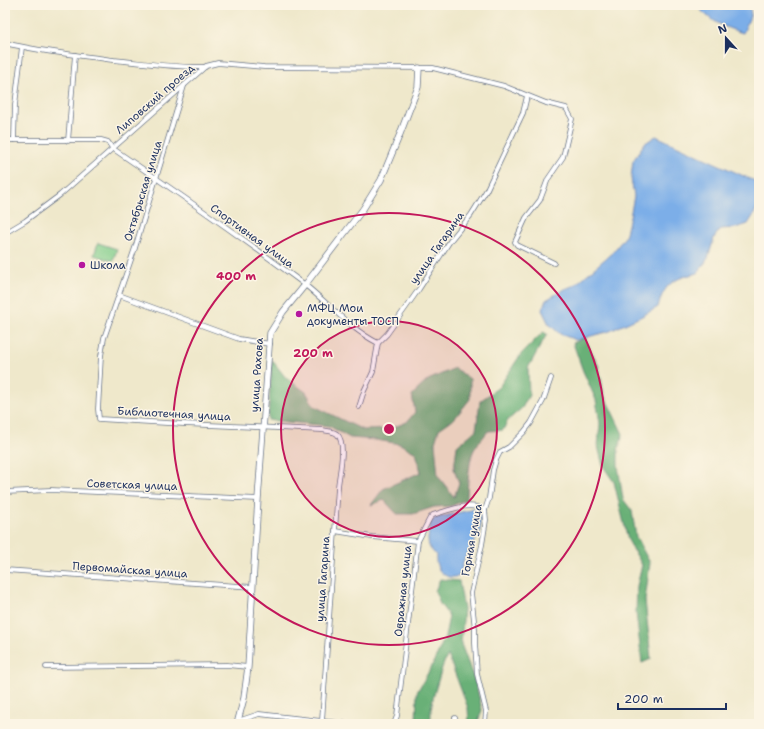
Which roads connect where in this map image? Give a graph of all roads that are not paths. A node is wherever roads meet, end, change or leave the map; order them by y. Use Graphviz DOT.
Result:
graph roads {
  1 [pos="5,44"];
  2 [pos="22,47"];
  3 [pos="76,55"];
  4 [pos="206,66"];
  5 [pos="419,68"];
  6 [pos="184,86"];
  7 [pos="527,96"];
  8 [pos="5,140"];
  9 [pos="14,140"];
  10 [pos="68,141"];
  11 [pos="112,148"];
  12 [pos="156,178"];
  13 [pos="5,233"];
  14 [pos="554,263"];
  15 [pos="305,285"];
  16 [pos="119,295"];
  17 [pos="378,343"];
  18 [pos="270,344"];
  19 [pos="551,378"];
  20 [pos="360,407"];
  21 [pos="99,419"];
  22 [pos="264,427"];
  23 [pos="341,439"];
  24 [pos="5,492"];
  25 [pos="258,499"];
  26 [pos="486,510"];
  27 [pos="335,531"];
  28 [pos="418,541"];
  29 [pos="5,570"];
  30 [pos="253,587"];
  31 [pos="46,667"];
  32 [pos="248,667"];
  33 [pos="5,718"];
  34 [pos="455,718"];
  35 [pos="322,721"];
  36 [pos="237,723"];
  37 [pos="5,724"];
  38 [pos="348,724"];
  39 [pos="394,724"];
  40 [pos="458,724"];
  41 [pos="485,724"];
  1 -- 2 [label="street"];
  2 -- 3 [label="street"];
  2 -- 9 [label="street"];
  3 -- 4 [label="street"];
  3 -- 10 [label="street"];
  4 -- 5 [label="street, Липовский проезд"];
  4 -- 6 [label="street, Липовский проезд"];
  5 -- 7 [label="street, Липовский проезд"];
  5 -- 15 [label="street, улица Рахова"];
  6 -- 11 [label="street, Липовский проезд"];
  6 -- 12 [label="street, Октябрьская улица"];
  7 -- 14 [label="street, Липовский проезд"];
  7 -- 17 [label="street, улица Гагарина"];
  8 -- 9 [label="street, Спортивная улица"];
  9 -- 10 [label="street, Спортивная улица"];
  10 -- 11 [label="street, Спортивная улица"];
  11 -- 12 [label="street, Спортивная улица"];
  11 -- 13 [label="street, Липовский проезд"];
  12 -- 15 [label="street, Спортивная улица"];
  12 -- 16 [label="street, Октябрьская улица"];
  15 -- 17 [label="street, Спортивная улица"];
  15 -- 18 [label="street, улица Рахова"];
  16 -- 18 [label="street"];
  16 -- 21 [label="street, Октябрьская улица"];
  17 -- 20 [label="street, улица Гагарина"];
  18 -- 22 [label="street, улица Рахова"];
  19 -- 26 [label="street, Горная улица"];
  21 -- 22 [label="street, Библиотечная улица"];
  22 -- 23 [label="street, Библиотечная улица"];
  22 -- 25 [label="street, улица Рахова"];
  23 -- 27 [label="street, улица Гагарина"];
  24 -- 25 [label="street, Советская улица"];
  25 -- 30 [label="street, улица Рахова"];
  26 -- 28 [label="street"];
  26 -- 41 [label="street, Горная улица"];
  27 -- 28 [label="street, Овражная улица"];
  27 -- 35 [label="street, улица Гагарина"];
  28 -- 39 [label="street, Овражная улица"];
  29 -- 30 [label="street, Первомайская улица"];
  30 -- 32 [label="street, улица Рахова"];
  31 -- 32 [label="street"];
  32 -- 36 [label="street, улица Рахова"];
  33 -- 37 [label="street"];
  34 -- 40 [label="street"];
  35 -- 36 [label="street"];
  35 -- 38 [label="street"];
}
